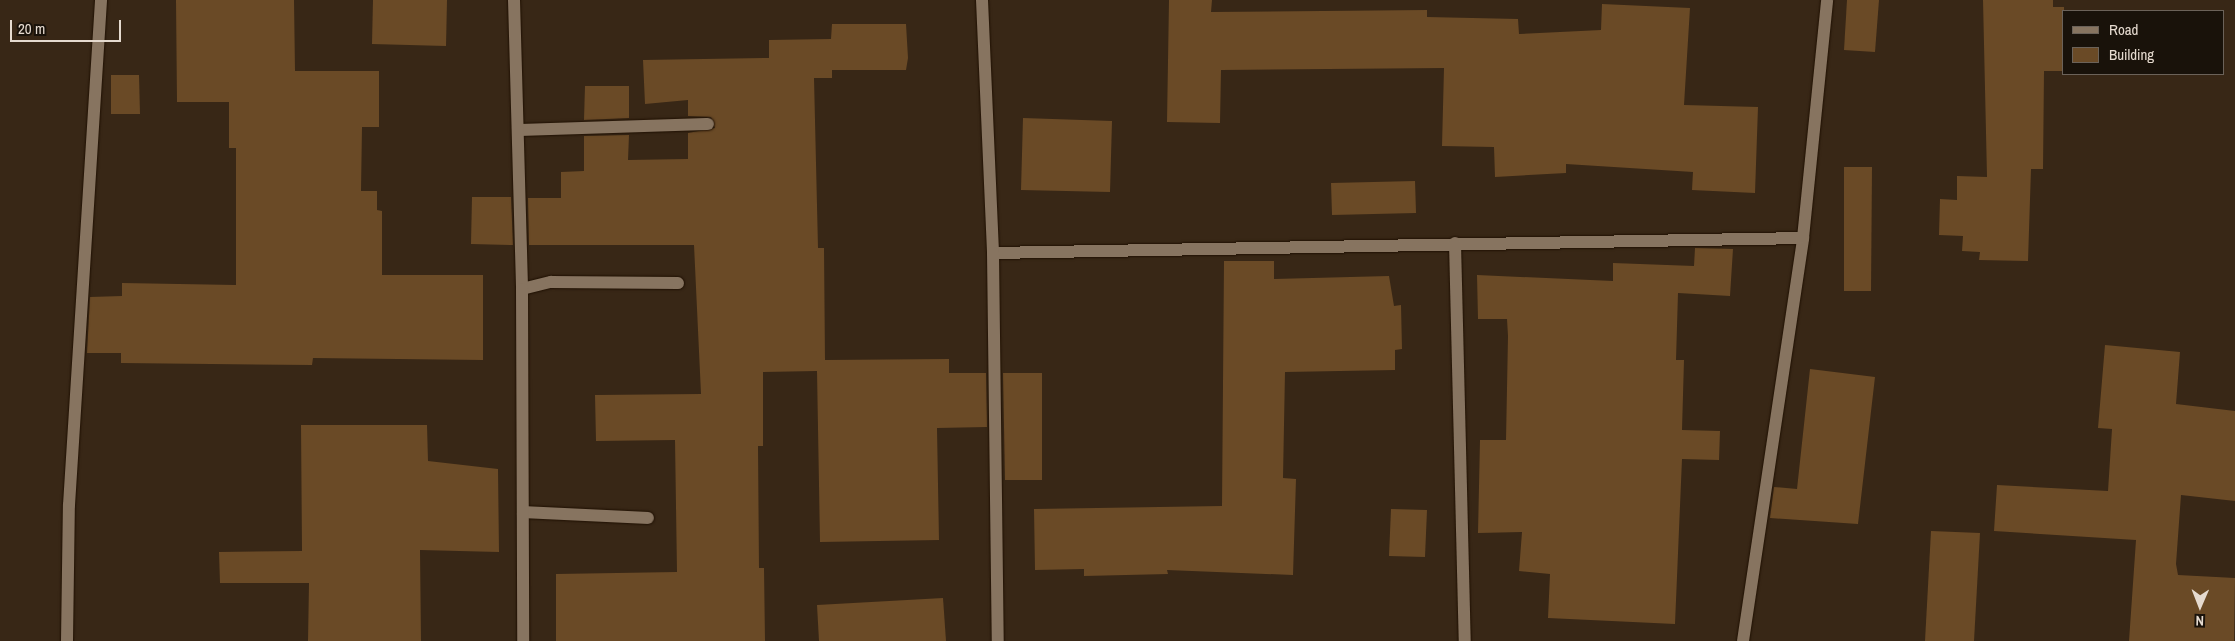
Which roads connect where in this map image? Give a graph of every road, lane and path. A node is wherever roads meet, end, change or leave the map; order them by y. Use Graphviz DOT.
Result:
graph roads {
  1 [pos="101,0"];
  2 [pos="514,0"];
  3 [pos="982,0"];
  4 [pos="1827,0"];
  5 [pos="708,124"];
  6 [pos="518,130"];
  7 [pos="1803,238"];
  8 [pos="1455,243"];
  9 [pos="993,253"];
  10 [pos="678,283"];
  11 [pos="522,290"];
  12 [pos="523,512"];
  13 [pos="648,518"];
  14 [pos="67,641"];
  15 [pos="523,641"];
  16 [pos="998,641"];
  17 [pos="1465,641"];
  18 [pos="1744,641"];
  1 -- 14 [label="street"];
  2 -- 6 [label="street"];
  3 -- 9 [label="street"];
  4 -- 7 [label="street"];
  5 -- 6 [label="street"];
  6 -- 11 [label="street"];
  7 -- 8 [label="street"];
  7 -- 18 [label="street"];
  8 -- 9 [label="street"];
  8 -- 17 [label="street"];
  9 -- 16 [label="street"];
  10 -- 11 [label="street"];
  11 -- 12 [label="street"];
  12 -- 13 [label="street"];
  12 -- 15 [label="street"];
}
